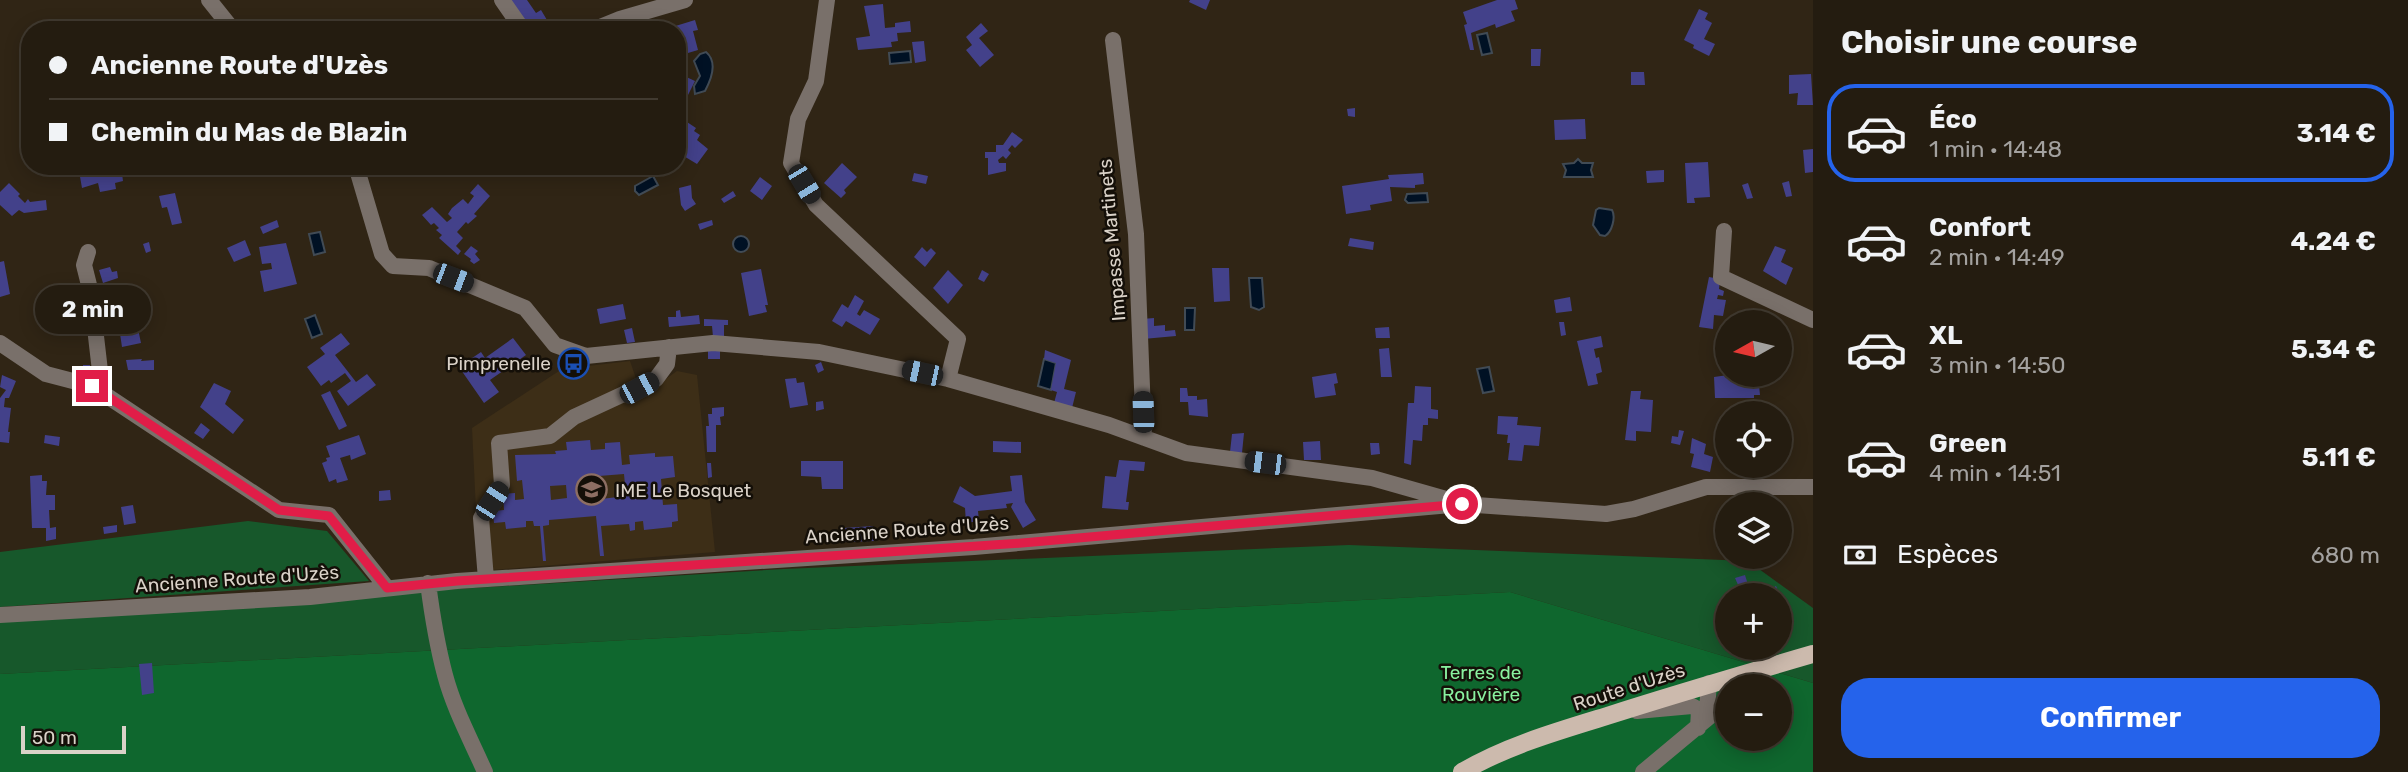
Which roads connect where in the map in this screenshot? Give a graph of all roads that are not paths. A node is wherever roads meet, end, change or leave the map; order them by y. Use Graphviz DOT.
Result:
graph roads {
  1 [pos="209,0"];
  2 [pos="502,0"];
  3 [pos="685,0"];
  4 [pos="827,0"];
  5 [pos="226,21"];
  6 [pos="517,21"];
  7 [pos="615,21"];
  8 [pos="1113,40"];
  9 [pos="359,175"];
  10 [pos="1724,232"];
  11 [pos="88,252"];
  12 [pos="1813,320"];
  13 [pos="0,343"];
  14 [pos="670,347"];
  15 [pos="948,379"];
  16 [pos="92,386"];
  17 [pos="1144,438"];
  18 [pos="1813,487"];
  19 [pos="1462,504"];
  20 [pos="486,579"];
  21 [pos="428,583"];
  22 [pos="387,588"];
  23 [pos="0,615"];
  24 [pos="1813,654"];
  25 [pos="1759,669"];
  26 [pos="1742,674"];
  27 [pos="1755,674"];
  28 [pos="1715,682"];
  29 [pos="1618,712"];
  30 [pos="1715,713"];
  31 [pos="1698,728"];
  32 [pos="485,772"];
  33 [pos="1462,772"];
  34 [pos="1643,772"];
  1 -- 5 [label="street"];
  2 -- 6 [label="street"];
  3 -- 7 [label="street"];
  4 -- 15 [label="street"];
  8 -- 17 [label="street, Impasse Martinets"];
  9 -- 14 [label="street"];
  10 -- 12 [label="street"];
  11 -- 16 [label="street"];
  13 -- 16 [label="street"];
  14 -- 15 [label="street"];
  14 -- 20 [label="street"];
  15 -- 17 [label="street"];
  16 -- 22 [label="street"];
  17 -- 19 [label="street"];
  18 -- 19 [label="street, Ancienne Route d'Uzès"];
  19 -- 20 [label="street, Ancienne Route d'Uzès"];
  20 -- 21 [label="street, Ancienne Route d'Uzès"];
  21 -- 22 [label="street, Ancienne Route d'Uzès"];
  21 -- 32 [label="street"];
  22 -- 23 [label="street, Ancienne Route d'Uzès"];
  24 -- 25 [label="main road, Route d'Uzès"];
  25 -- 26 [label="main road, Route d'Uzès"];
  25 -- 27 [label="street"];
  28 -- 29 [label="main road, Route d'Uzès"];
  28 -- 31 [label="street"];
  29 -- 31 [label="street"];
  29 -- 33 [label="main road, Route d'Uzès"];
  30 -- 31 [label="street"];
  31 -- 34 [label="street"];
}
